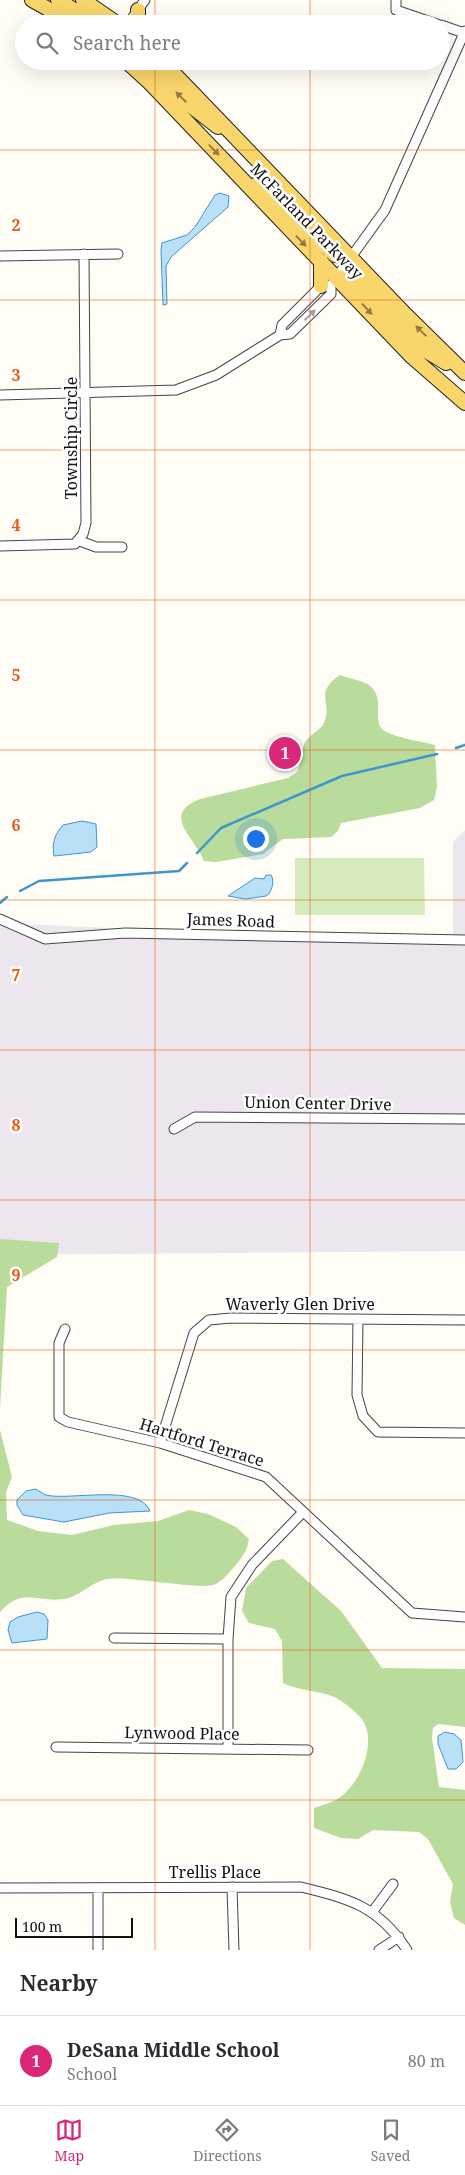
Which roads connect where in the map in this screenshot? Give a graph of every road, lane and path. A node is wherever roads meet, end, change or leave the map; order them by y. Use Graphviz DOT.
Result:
graph roads {
  1 [pos="32,0"];
  2 [pos="58,0"];
  3 [pos="83,0"];
  4 [pos="396,0"];
  5 [pos="59,15"];
  6 [pos="82,15"];
  7 [pos="105,15"];
  8 [pos="411,15"];
  9 [pos="450,28"];
  10 [pos="465,32"];
  11 [pos="450,65"];
  12 [pos="135,70"];
  13 [pos="153,70"];
  14 [pos="171,70"];
  15 [pos="448,70"];
  16 [pos="234,135"];
  17 [pos="237,173"];
  18 [pos="84,254"];
  19 [pos="118,254"];
  20 [pos="0,256"];
  21 [pos="351,257"];
  22 [pos="329,283"];
  23 [pos="464,372"];
  24 [pos="86,394"];
  25 [pos="0,395"];
  26 [pos="465,403"];
  27 [pos="80,541"];
  28 [pos="0,546"];
  29 [pos="122,547"];
  30 [pos="0,919"];
  31 [pos="465,940"];
  32 [pos="465,1120"];
  33 [pos="174,1129"];
  34 [pos="358,1319"];
  35 [pos="465,1320"];
  36 [pos="65,1329"];
  37 [pos="465,1432"];
  38 [pos="160,1442"];
  39 [pos="303,1512"];
  40 [pos="465,1617"];
  41 [pos="114,1638"];
  42 [pos="228,1639"];
  43 [pos="56,1747"];
  44 [pos="228,1749"];
  45 [pos="308,1750"];
  46 [pos="393,1884"];
  47 [pos="232,1887"];
  48 [pos="0,1888"];
  49 [pos="98,1888"];
  50 [pos="373,1911"];
  51 [pos="398,1937"];
  52 [pos="98,1950"];
  53 [pos="234,1950"];
  54 [pos="379,1950"];
  55 [pos="407,1950"];
  1 -- 5 [label="main road"];
  2 -- 6 [label="main road"];
  3 -- 7 [label="main road"];
  4 -- 8 [label="street"];
  9 -- 10 [label="street"];
  10 -- 11 [label="street"];
  12 -- 17 [label="main road, McFarland Parkway, one-way"];
  16 -- 13 [label="main road, one-way"];
  14 -- 16 [label="main road, McFarland Parkway"];
  15 -- 21 [label="street"];
  16 -- 21 [label="main road, McFarland Parkway"];
  17 -- 21 [label="main road"];
  17 -- 22 [label="main road, McFarland Parkway, one-way"];
  18 -- 19 [label="street"];
  18 -- 20 [label="street"];
  18 -- 24 [label="street, Township Circle"];
  21 -- 22 [label="street"];
  23 -- 21 [label="main road, McFarland Parkway, one-way"];
  22 -- 23 [label="main road"];
  22 -- 24 [label="street"];
  22 -- 26 [label="main road, McFarland Parkway, one-way"];
  24 -- 25 [label="street"];
  24 -- 27 [label="street, Township Circle"];
  27 -- 28 [label="street"];
  27 -- 29 [label="street"];
  30 -- 31 [label="street, James Road"];
  32 -- 33 [label="street, Union Center Drive"];
  34 -- 35 [label="street, Waverly Glen Drive"];
  34 -- 37 [label="street"];
  34 -- 38 [label="street, Waverly Glen Drive"];
  36 -- 38 [label="street, Hartford Terrace"];
  38 -- 39 [label="street, Hartford Terrace"];
  39 -- 40 [label="street, Hartford Terrace"];
  39 -- 42 [label="street"];
  41 -- 42 [label="street"];
  42 -- 44 [label="street"];
  43 -- 44 [label="street, Lynwood Place"];
  44 -- 45 [label="street, Lynwood Place"];
  46 -- 50 [label="street"];
  47 -- 49 [label="street, Trellis Place"];
  47 -- 50 [label="street, Trellis Place"];
  47 -- 53 [label="street"];
  48 -- 49 [label="street, Trellis Place"];
  49 -- 52 [label="street"];
  50 -- 51 [label="street, Trellis Place"];
  51 -- 54 [label="street"];
  51 -- 55 [label="street, Trellis Place"];
}
